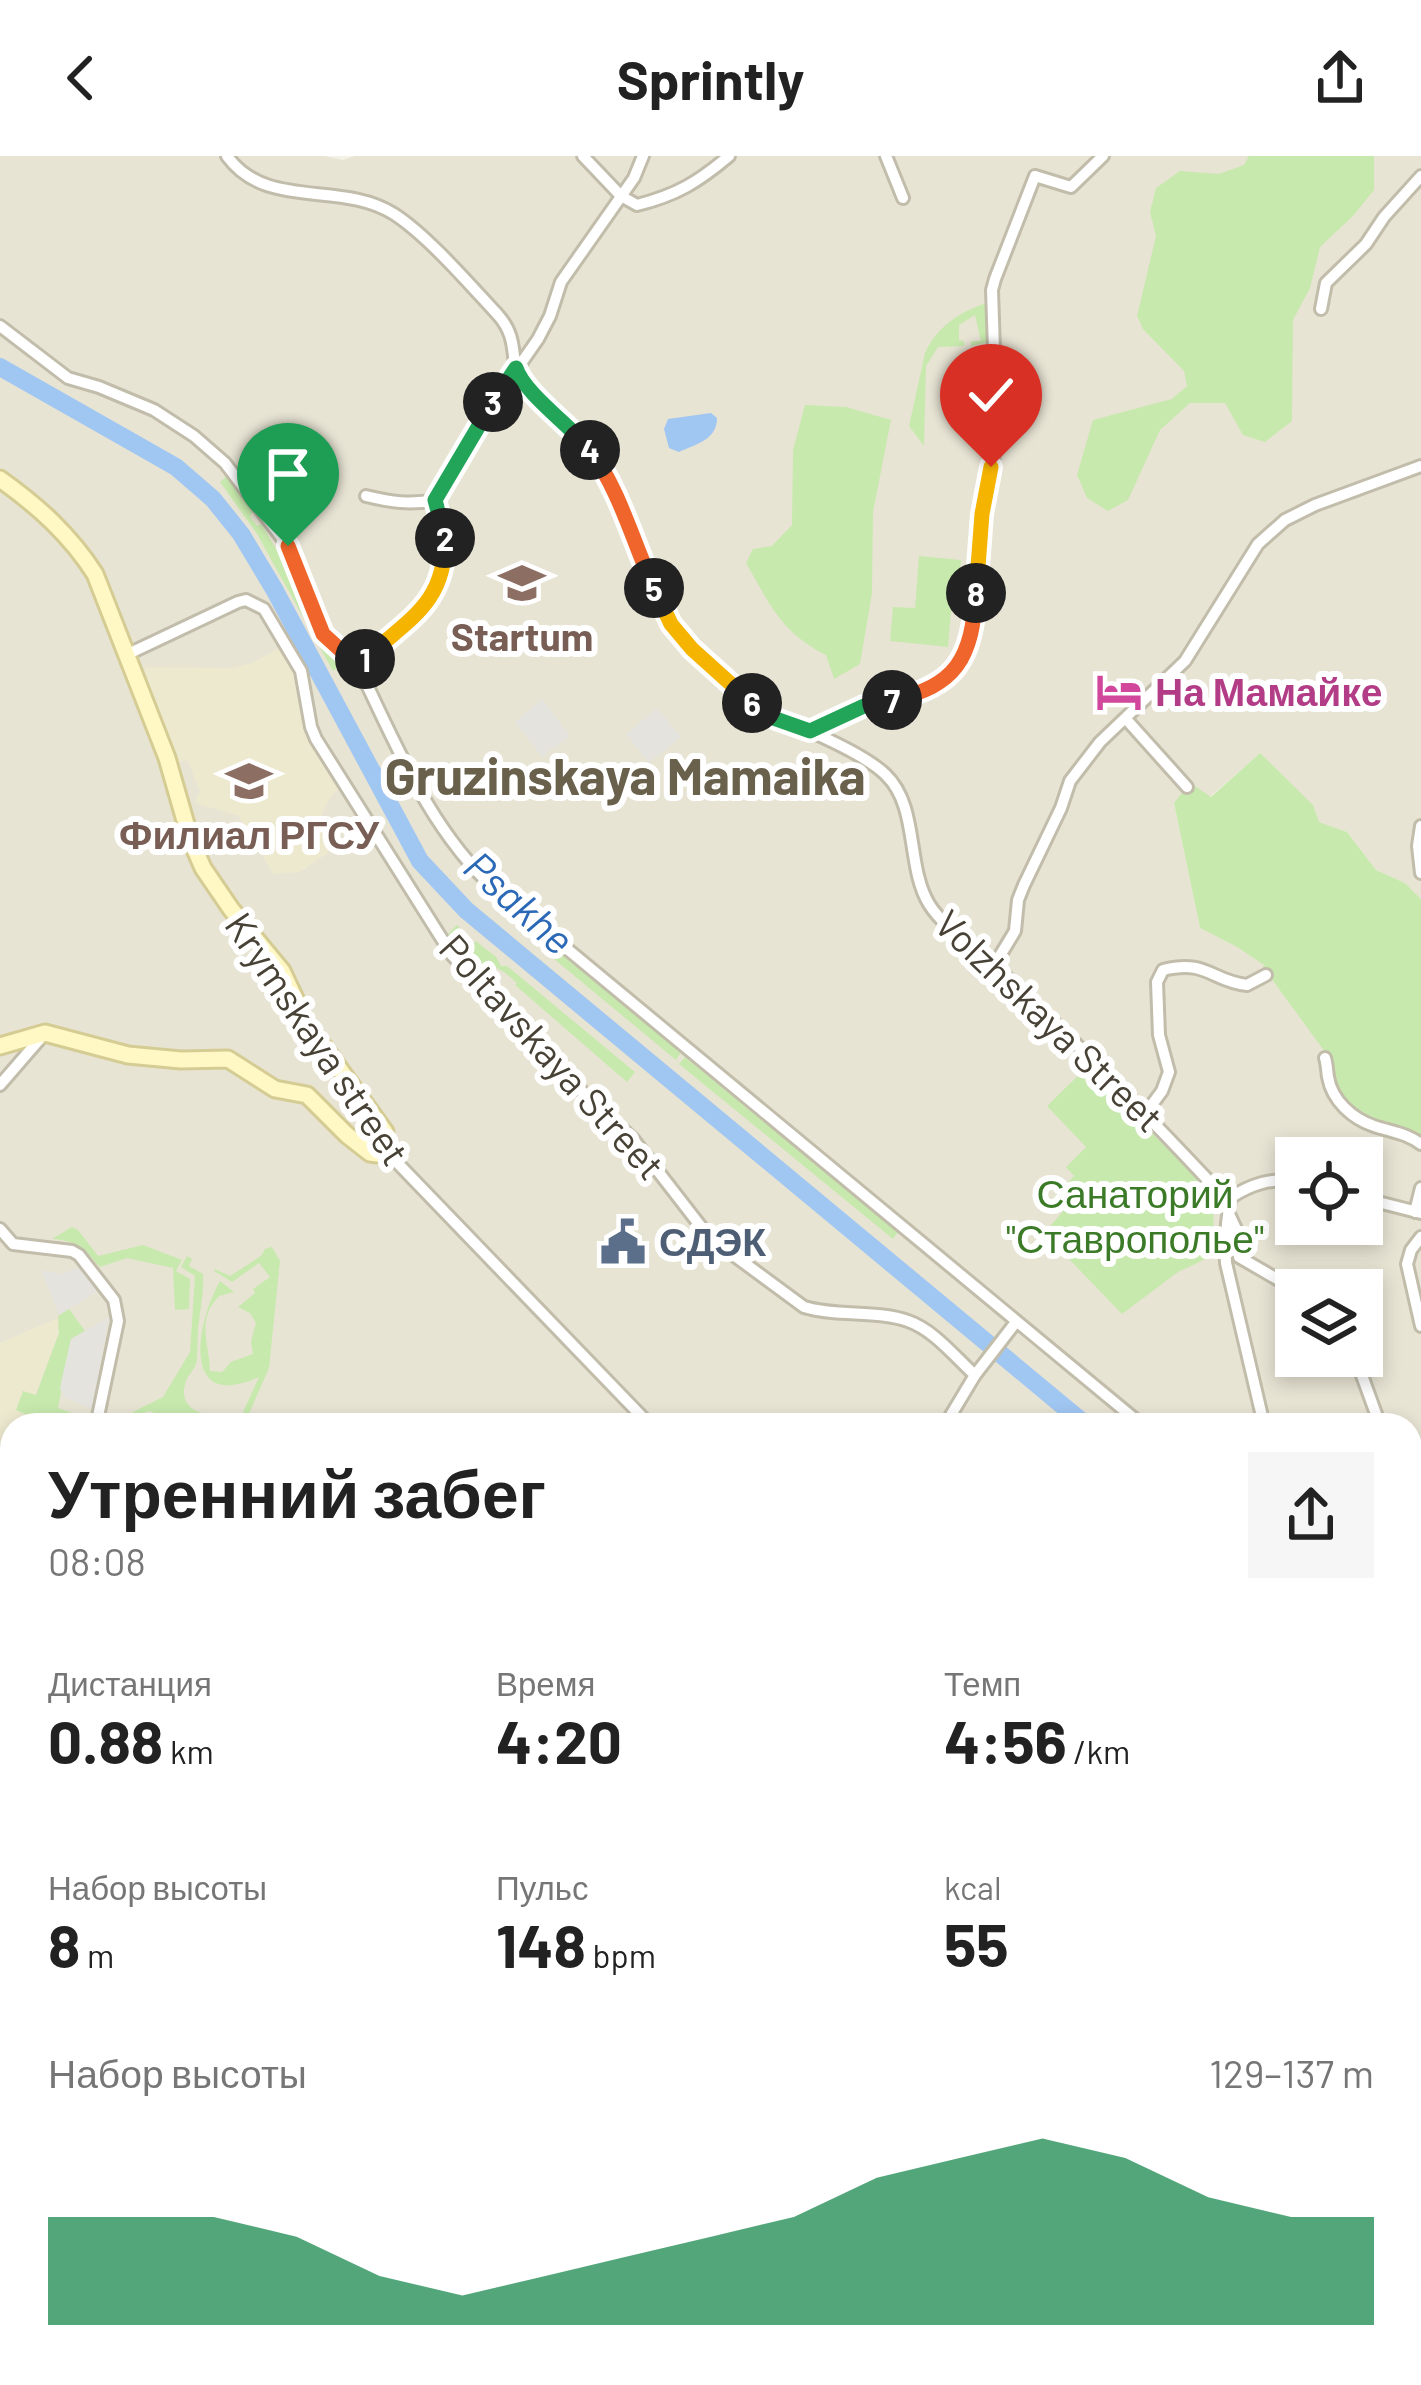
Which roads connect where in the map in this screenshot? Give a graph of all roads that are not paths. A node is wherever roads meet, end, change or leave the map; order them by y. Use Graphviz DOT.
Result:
graph roads {
  1 [pos="227,156"];
  2 [pos="583,156"];
  3 [pos="643,156"];
  4 [pos="729,156"];
  5 [pos="886,156"];
  6 [pos="1102,156"];
  7 [pos="1421,176"];
  8 [pos="621,196"];
  9 [pos="903,198"];
  10 [pos="1321,309"];
  11 [pos="0,326"];
  12 [pos="516,368"];
  13 [pos="1421,466"];
  14 [pos="0,478"];
  15 [pos="366,496"];
  16 [pos="435,500"];
  17 [pos="126,655"];
  18 [pos="358,666"];
  19 [pos="1126,719"];
  20 [pos="810,731"];
  21 [pos="1187,787"];
  22 [pos="1421,826"];
  23 [pos="1421,872"];
  24 [pos="998,968"];
  25 [pos="1266,974"];
  26 [pos="45,1033"];
  27 [pos="0,1046"];
  28 [pos="1325,1058"];
  29 [pos="0,1085"];
  30 [pos="1145,1114"];
  31 [pos="1421,1144"];
  32 [pos="385,1150"];
  33 [pos="1275,1180"];
  34 [pos="1421,1189"];
  35 [pos="1230,1198"];
  36 [pos="1383,1203"];
  37 [pos="1418,1212"];
  38 [pos="1228,1214"];
  39 [pos="0,1228"];
  40 [pos="1421,1237"];
  41 [pos="1275,1279"];
  42 [pos="1016,1322"];
  43 [pos="1421,1326"];
  44 [pos="979,1371"];
  45 [pos="1363,1377"];
  46 [pos="99,1413"];
  47 [pos="638,1413"];
  48 [pos="953,1413"];
  49 [pos="1127,1413"];
  50 [pos="1261,1413"];
  51 [pos="1376,1413"];
  1 -- 12 [label="street, Volzhskaya Street"];
  2 -- 8 [label="street"];
  3 -- 8 [label="street"];
  4 -- 8 [label="street"];
  5 -- 9 [label="street"];
  6 -- 20 [label="street"];
  7 -- 10 [label="street"];
  8 -- 12 [label="street"];
  11 -- 18 [label="street"];
  12 -- 16 [label="street"];
  12 -- 20 [label="street, Volzhskaya Street"];
  13 -- 19 [label="street"];
  14 -- 17 [label="street, Krymskaya street"];
  15 -- 16 [label="street"];
  16 -- 18 [label="street"];
  17 -- 32 [label="street, Krymskaya street"];
  17 -- 44 [label="street, Poltavskaya Street"];
  18 -- 42 [label="street"];
  19 -- 21 [label="street"];
  19 -- 24 [label="street"];
  20 -- 24 [label="street, Volzhskaya Street"];
  22 -- 23 [label="street"];
  24 -- 30 [label="street, Volzhskaya Street"];
  25 -- 30 [label="street"];
  26 -- 27 [label="street"];
  26 -- 29 [label="street"];
  26 -- 32 [label="street"];
  28 -- 31 [label="street"];
  30 -- 35 [label="street, Volzhskaya Street"];
  32 -- 47 [label="street, Krymskaya street"];
  33 -- 35 [label="street"];
  34 -- 37 [label="street"];
  35 -- 38 [label="street"];
  36 -- 37 [label="street"];
  38 -- 41 [label="street"];
  38 -- 50 [label="street"];
  39 -- 46 [label="street"];
  40 -- 43 [label="street"];
  42 -- 44 [label="street"];
  42 -- 49 [label="street"];
  44 -- 48 [label="street"];
  45 -- 51 [label="street"];
}
